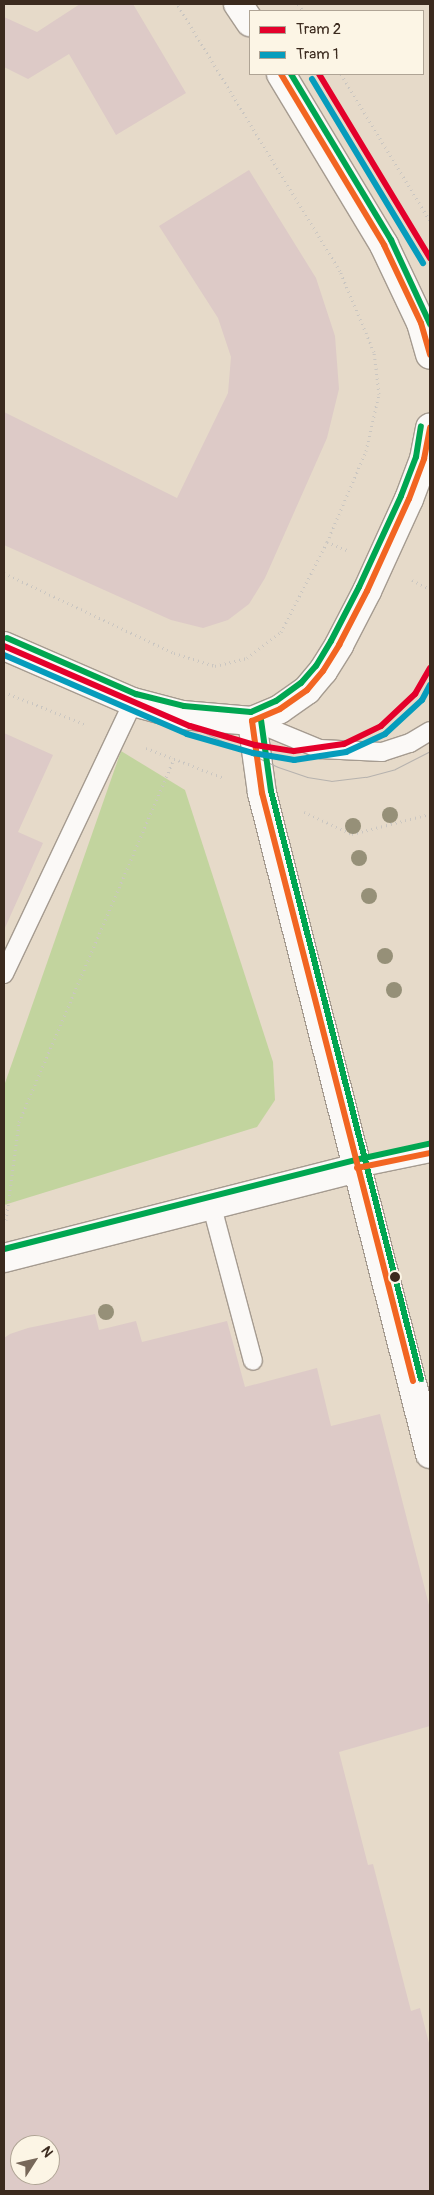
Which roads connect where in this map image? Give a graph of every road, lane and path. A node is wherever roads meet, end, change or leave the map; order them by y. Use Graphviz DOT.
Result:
graph roads {
  1 [pos="177,4"];
  2 [pos="238,4"];
  3 [pos="249,20"];
  4 [pos="282,75"];
  5 [pos="342,75"];
  6 [pos="430,221"];
  7 [pos="430,355"];
  8 [pos="430,428"];
  9 [pos="4,573"];
  10 [pos="430,582"];
  11 [pos="428,587"];
  12 [pos="4,646"];
  13 [pos="134,702"];
  14 [pos="252,721"];
  15 [pos="430,731"];
  16 [pos="174,759"];
  17 [pos="262,793"];
  18 [pos="430,814"];
  19 [pos="4,974"];
  20 [pos="430,1153"];
  21 [pos="357,1168"];
  22 [pos="212,1207"];
  23 [pos="7,1257"];
  24 [pos="253,1361"];
  25 [pos="430,1454"];
  1 -- 9 [label="path"];
  2 -- 3 [label="street"];
  4 -- 7 [label="street"];
  5 -- 6 [label="path"];
  8 -- 14 [label="street"];
  10 -- 11 [label="path"];
  12 -- 13 [label="street"];
  13 -- 14 [label="street"];
  13 -- 19 [label="lane"];
  14 -- 15 [label="lane"];
  14 -- 17 [label="street"];
  16 -- 23 [label="path"];
  17 -- 18 [label="path"];
  17 -- 21 [label="street"];
  20 -- 21 [label="lane"];
  21 -- 22 [label="street"];
  21 -- 25 [label="street"];
  22 -- 23 [label="street"];
  22 -- 24 [label="lane"];
}
